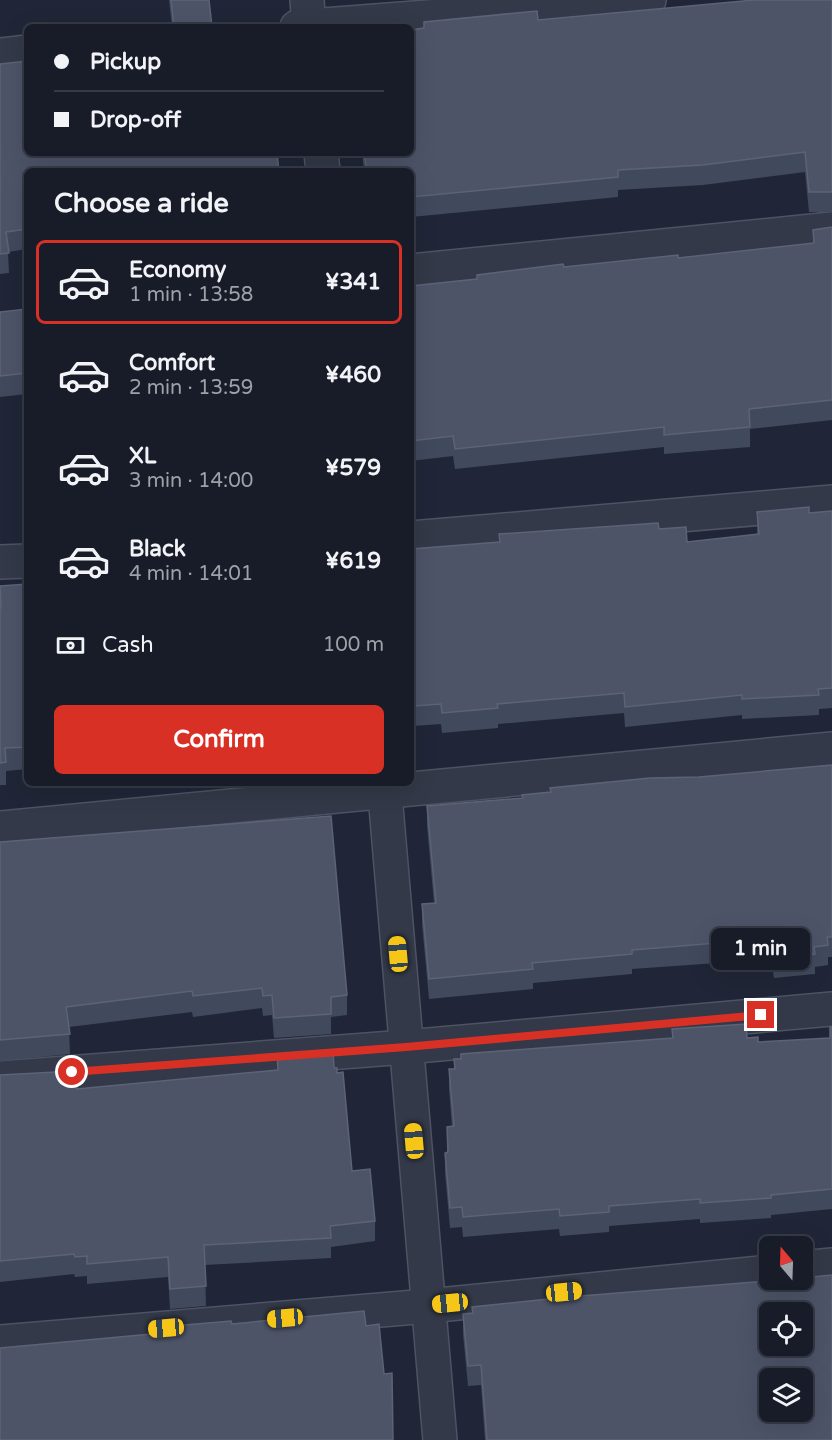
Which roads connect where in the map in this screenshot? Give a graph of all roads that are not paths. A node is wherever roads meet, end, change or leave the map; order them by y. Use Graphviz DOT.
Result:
graph roads {
  1 [pos="649,0"];
  2 [pos="306,20"];
  3 [pos="24,52"];
  4 [pos="0,55"];
  5 [pos="832,229"];
  6 [pos="414,271"];
  7 [pos="832,501"];
  8 [pos="414,538"];
  9 [pos="24,561"];
  10 [pos="0,562"];
  11 [pos="832,749"];
  12 [pos="414,785"];
  13 [pos="385,787"];
  14 [pos="0,828"];
  15 [pos="832,1009"];
  16 [pos="406,1047"];
  17 [pos="0,1078"];
  18 [pos="832,1265"];
  19 [pos="813,1267"];
  20 [pos="759,1273"];
  21 [pos="428,1306"];
  22 [pos="0,1342"];
  23 [pos="440,1440"];
  1 -- 2 [label="street"];
  3 -- 4 [label="street"];
  5 -- 6 [label="street"];
  7 -- 8 [label="street"];
  9 -- 10 [label="street"];
  11 -- 12 [label="street"];
  13 -- 14 [label="street"];
  13 -- 16 [label="street"];
  15 -- 16 [label="street"];
  16 -- 17 [label="street"];
  16 -- 21 [label="street"];
  18 -- 19 [label="street"];
  20 -- 21 [label="street"];
  21 -- 22 [label="street"];
  21 -- 23 [label="street"];
}
